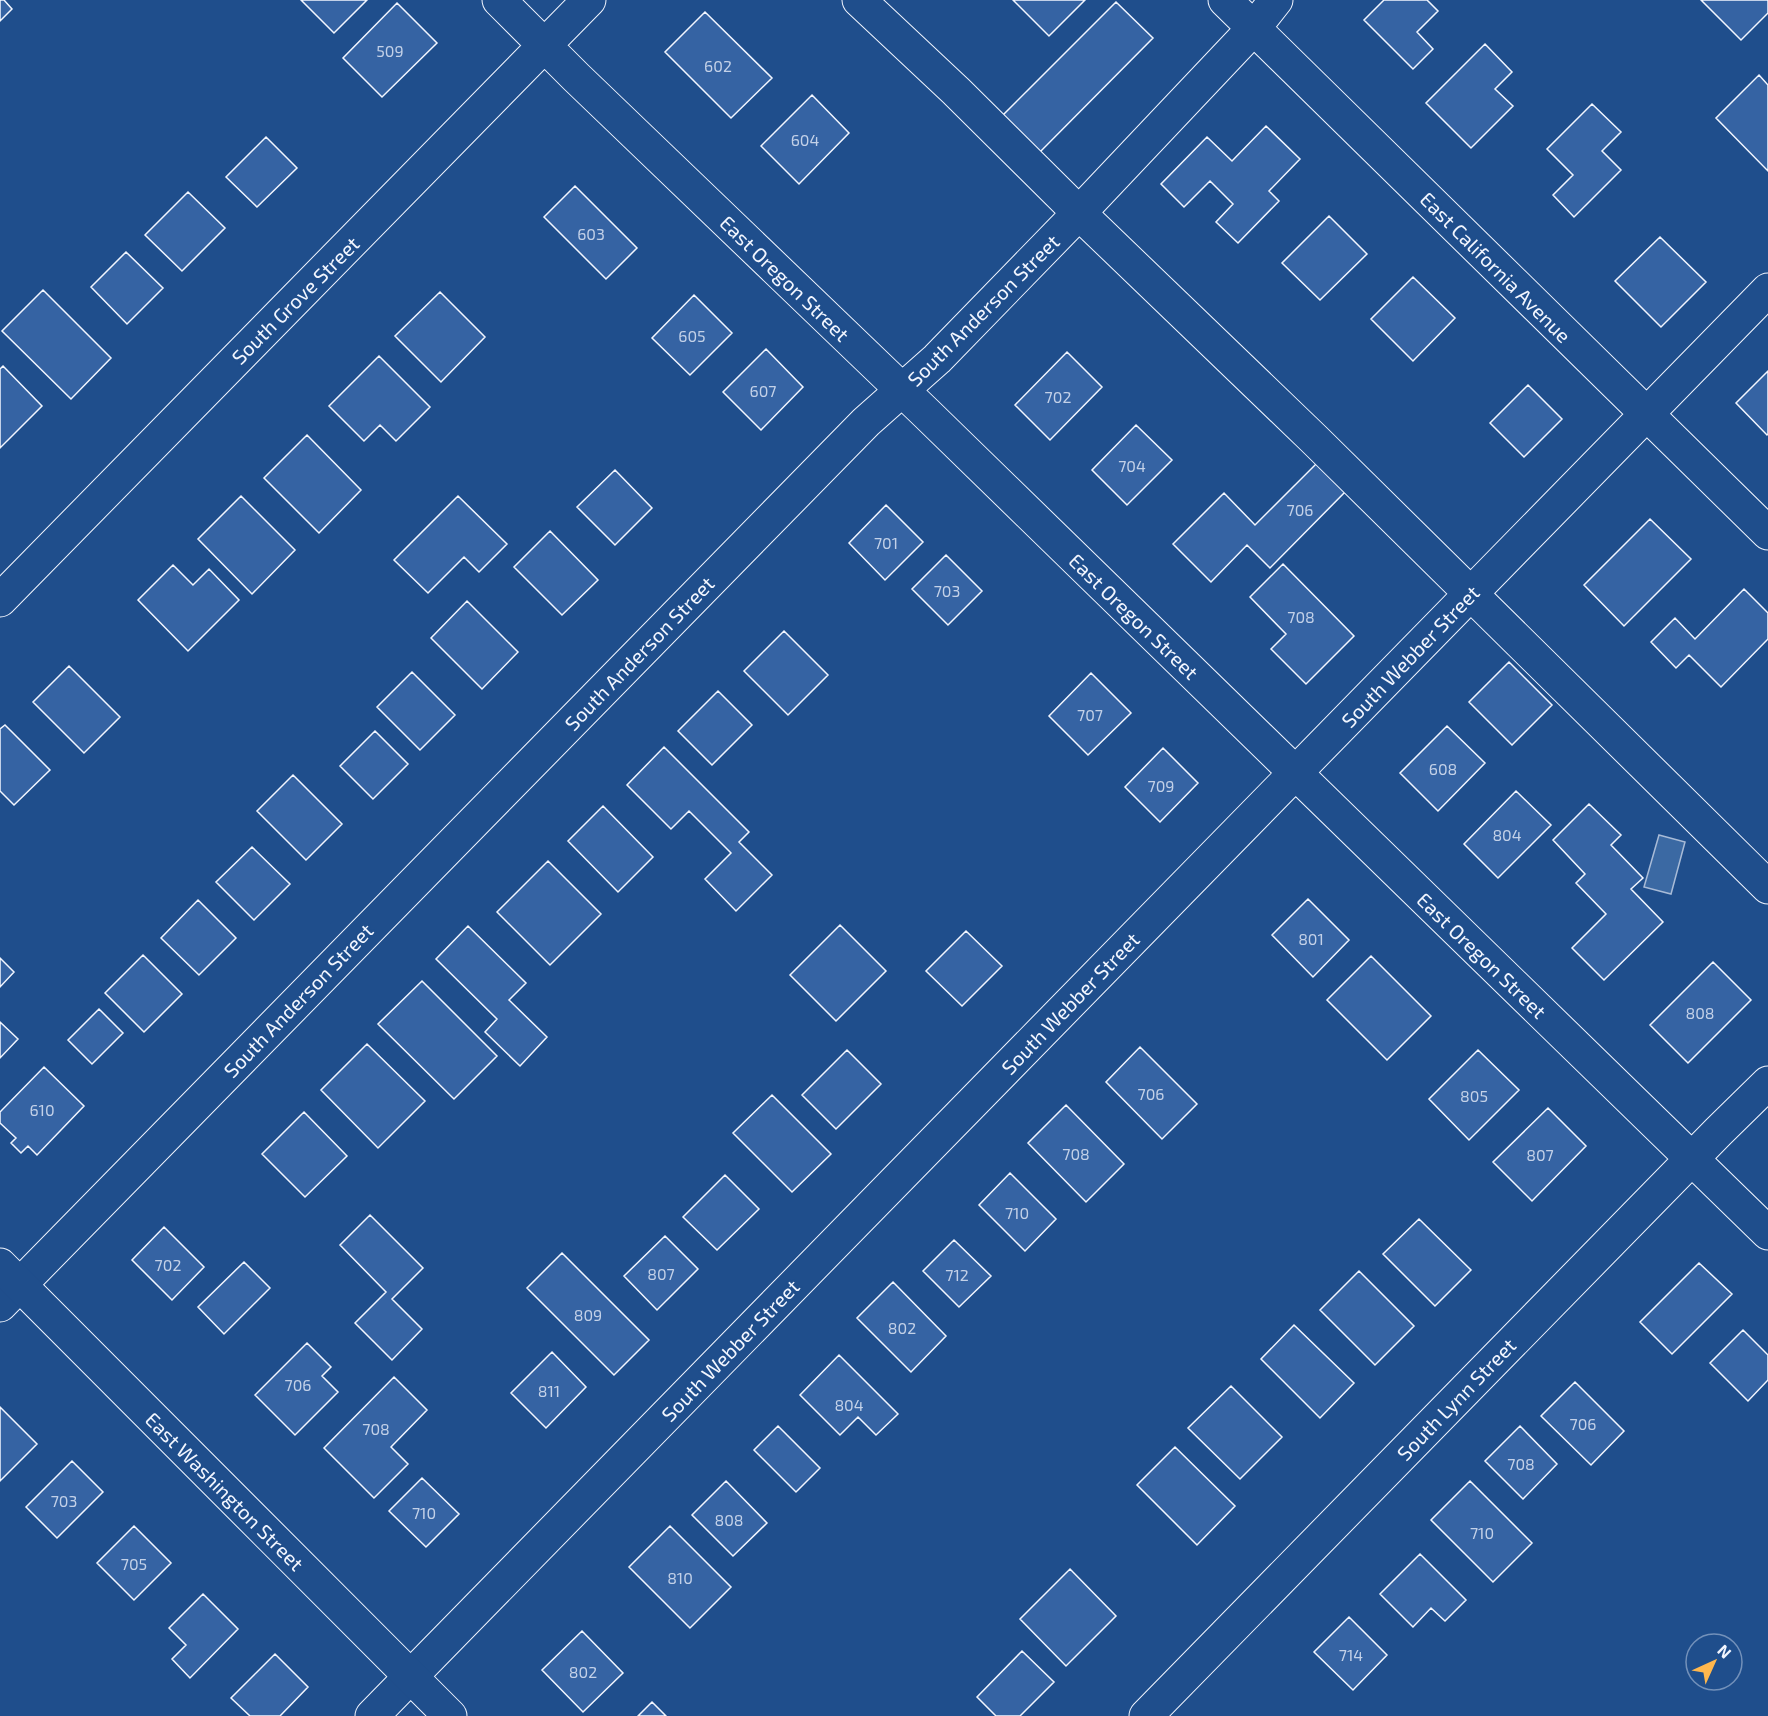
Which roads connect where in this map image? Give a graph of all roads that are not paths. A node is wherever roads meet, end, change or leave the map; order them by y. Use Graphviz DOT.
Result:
graph roads {
  1 [pos="500,0"];
  2 [pos="589,0"];
  3 [pos="859,0"];
  4 [pos="1225,0"];
  5 [pos="1276,0"];
  6 [pos="1254,28"];
  7 [pos="545,45"];
  8 [pos="1079,213"];
  9 [pos="1768,290"];
  10 [pos="903,390"];
  11 [pos="1646,415"];
  12 [pos="1768,533"];
  13 [pos="1471,595"];
  14 [pos="0,600"];
  15 [pos="1296,773"];
  16 [pos="1768,887"];
  17 [pos="1768,1083"];
  18 [pos="1691,1159"];
  19 [pos="1768,1233"];
  20 [pos="7,1285"];
  21 [pos="410,1676"];
  22 [pos="372,1716"];
  23 [pos="450,1716"];
  24 [pos="1146,1716"];
  1 -- 7 [label="street, East Oregon Street"];
  2 -- 7 [label="street, South Grove Street"];
  3 -- 8 [label="street"];
  4 -- 6 [label="street, East California Avenue"];
  5 -- 6 [label="street, South Anderson Street"];
  6 -- 8 [label="street, South Anderson Street"];
  6 -- 11 [label="street, East California Avenue"];
  7 -- 10 [label="street, East Oregon Street"];
  7 -- 14 [label="street, South Grove Street"];
  8 -- 10 [label="street, South Anderson Street"];
  8 -- 13 [label="street"];
  9 -- 11 [label="street, South Webber Street"];
  10 -- 15 [label="street, East Oregon Street"];
  10 -- 20 [label="street, South Anderson Street"];
  11 -- 12 [label="street, East California Avenue"];
  11 -- 13 [label="street, South Webber Street"];
  13 -- 15 [label="street, South Webber Street"];
  13 -- 16 [label="street"];
  15 -- 18 [label="street, East Oregon Street"];
  15 -- 21 [label="street, South Webber Street"];
  17 -- 18 [label="street, South Lynn Street"];
  18 -- 19 [label="street, East Oregon Street"];
  18 -- 24 [label="street, South Lynn Street"];
  20 -- 21 [label="street, East Washington Street"];
  21 -- 22 [label="street, South Webber Street"];
  21 -- 23 [label="street, East Washington Street"];
}
